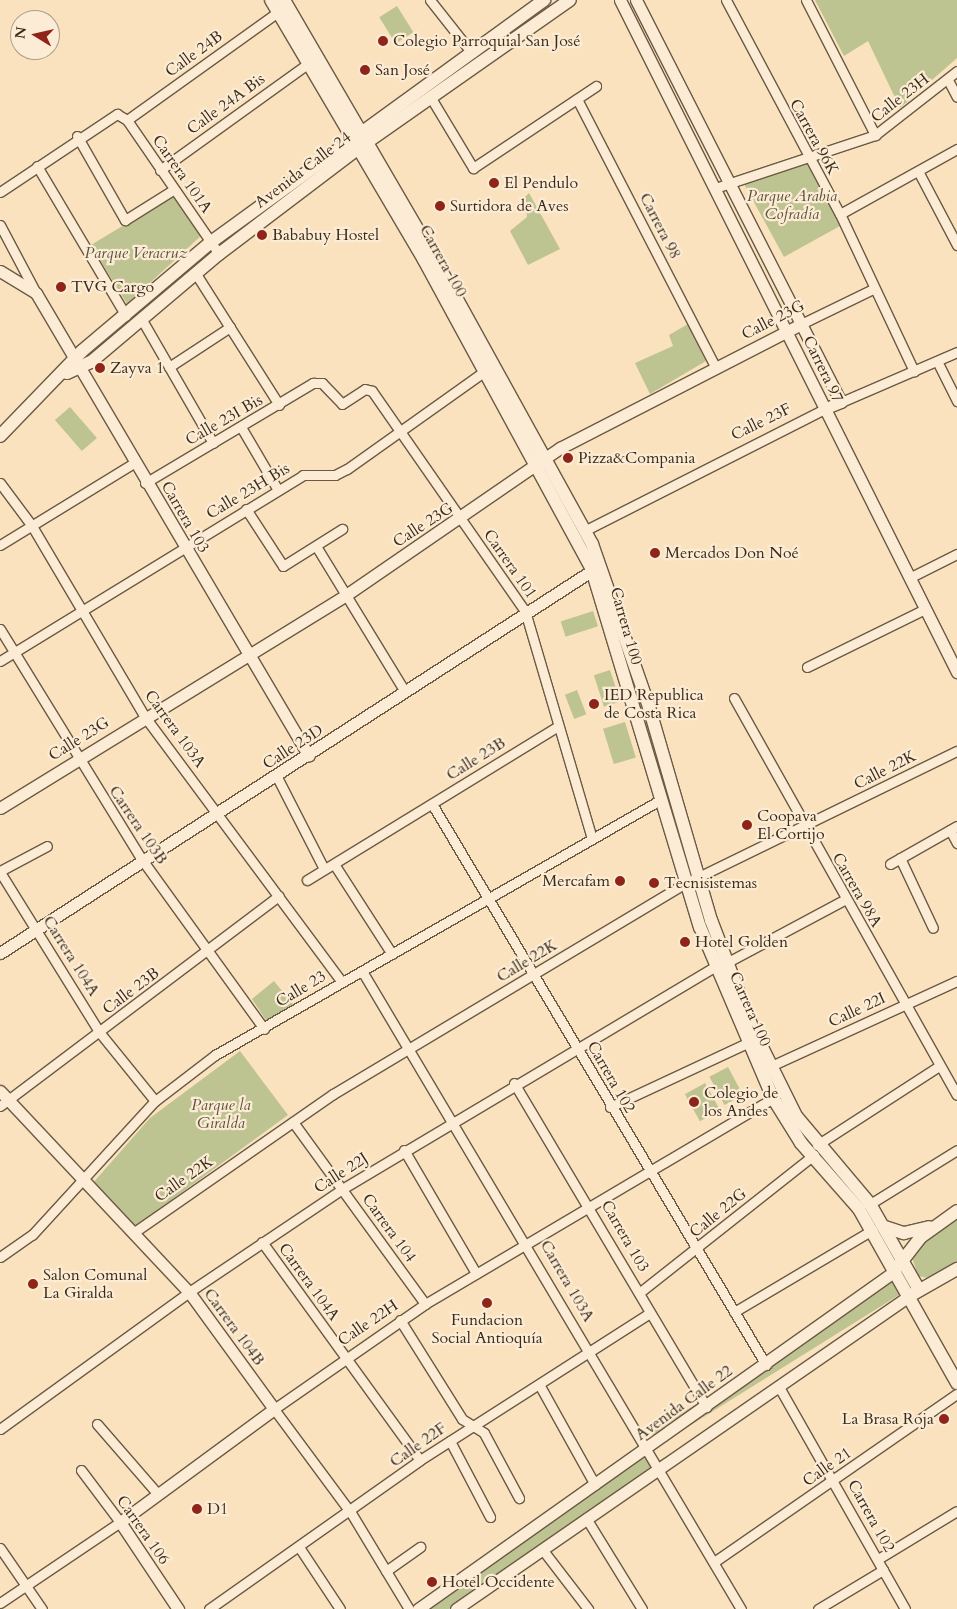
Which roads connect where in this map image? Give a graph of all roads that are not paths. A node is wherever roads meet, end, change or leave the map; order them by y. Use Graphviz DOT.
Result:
graph roads {
  1 [pos="271,0"];
  2 [pos="284,0"];
  3 [pos="430,0"];
  4 [pos="544,0"];
  5 [pos="570,0"];
  6 [pos="620,0"];
  7 [pos="636,0"];
  8 [pos="726,0"];
  9 [pos="806,0"];
  10 [pos="278,12"];
  11 [pos="471,52"];
  12 [pos="309,63"];
  13 [pos="957,71"];
  14 [pos="948,80"];
  15 [pos="596,86"];
  16 [pos="957,97"];
  17 [pos="430,98"];
  18 [pos="577,98"];
  19 [pos="127,120"];
  20 [pos="357,132"];
  21 [pos="876,135"];
  22 [pos="77,136"];
  23 [pos="364,144"];
  24 [pos="957,149"];
  25 [pos="808,158"];
  26 [pos="37,166"];
  27 [pos="160,170"];
  28 [pos="918,171"];
  29 [pos="729,184"];
  30 [pos="715,188"];
  31 [pos="173,190"];
  32 [pos="0,192"];
  33 [pos="840,214"];
  34 [pos="0,225"];
  35 [pos="211,242"];
  36 [pos="957,245"];
  37 [pos="219,254"];
  38 [pos="0,271"];
  39 [pos="196,274"];
  40 [pos="873,289"];
  41 [pos="36,293"];
  42 [pos="126,316"];
  43 [pos="142,320"];
  44 [pos="801,324"];
  45 [pos="230,327"];
  46 [pos="787,331"];
  47 [pos="957,352"];
  48 [pos="937,361"];
  49 [pos="78,364"];
  50 [pos="169,367"];
  51 [pos="716,368"];
  52 [pos="914,370"];
  53 [pos="485,372"];
  54 [pos="368,389"];
  55 [pos="957,401"];
  56 [pos="841,402"];
  57 [pos="279,405"];
  58 [pos="824,409"];
  59 [pos="241,427"];
  60 [pos="399,430"];
  61 [pos="0,436"];
  62 [pos="213,443"];
  63 [pos="134,463"];
  64 [pos="540,463"];
  65 [pos="0,483"];
  66 [pos="146,483"];
  67 [pos="278,490"];
  68 [pos="246,509"];
  69 [pos="461,520"];
  70 [pos="32,526"];
  71 [pos="342,529"];
  72 [pos="584,531"];
  73 [pos="0,546"];
  74 [pos="316,546"];
  75 [pos="183,547"];
  76 [pos="957,554"];
  77 [pos="597,567"];
  78 [pos="909,578"];
  79 [pos="346,595"];
  80 [pos="925,609"];
  81 [pos="525,611"];
  82 [pos="80,612"];
  83 [pos="0,630"];
  84 [pos="14,652"];
  85 [pos="247,654"];
  86 [pos="0,661"];
  87 [pos="808,668"];
  88 [pos="957,672"];
  89 [pos="405,692"];
  90 [pos="734,698"];
  91 [pos="145,717"];
  92 [pos="558,726"];
  93 [pos="957,751"];
  94 [pos="309,756"];
  95 [pos="77,760"];
  96 [pos="277,777"];
  97 [pos="660,800"];
  98 [pos="432,804"];
  99 [pos="0,808"];
  100 [pos="218,815"];
  101 [pos="804,828"];
  102 [pos="954,828"];
  103 [pos="592,838"];
  104 [pos="957,843"];
  105 [pos="47,846"];
  106 [pos="900,858"];
  107 [pos="143,861"];
  108 [pos="334,864"];
  109 [pos="890,864"];
  110 [pos="324,869"];
  111 [pos="0,872"];
  112 [pos="307,880"];
  113 [pos="692,880"];
  114 [pos="279,896"];
  115 [pos="488,898"];
  116 [pos="844,900"];
  117 [pos="933,928"];
  118 [pos="37,929"];
  119 [pos="209,950"];
  120 [pos="0,953"];
  121 [pos="392,954"];
  122 [pos="720,965"];
  123 [pos="362,971"];
  124 [pos="533,976"];
  125 [pos="956,981"];
  126 [pos="342,982"];
  127 [pos="905,1004"];
  128 [pos="264,1029"];
  129 [pos="100,1033"];
  130 [pos="747,1043"];
  131 [pos="409,1047"];
  132 [pos="577,1048"];
  133 [pos="771,1066"];
  134 [pos="938,1066"];
  135 [pos="514,1083"];
  136 [pos="0,1091"];
  137 [pos="957,1095"];
  138 [pos="773,1098"];
  139 [pos="155,1101"];
  140 [pos="4,1104"];
  141 [pos="610,1106"];
  142 [pos="452,1120"];
  143 [pos="293,1122"];
  144 [pos="404,1150"];
  145 [pos="816,1150"];
  146 [pos="957,1150"];
  147 [pos="648,1171"];
  148 [pos="82,1179"];
  149 [pos="342,1190"];
  150 [pos="870,1204"];
  151 [pos="589,1206"];
  152 [pos="957,1211"];
  153 [pos="944,1219"];
  154 [pos="885,1227"];
  155 [pos="872,1230"];
  156 [pos="133,1233"];
  157 [pos="262,1242"];
  158 [pos="527,1243"];
  159 [pos="696,1250"];
  160 [pos="0,1257"];
  161 [pos="903,1260"];
  162 [pos="957,1269"];
  163 [pos="895,1271"];
  164 [pos="476,1273"];
  165 [pos="189,1292"];
  166 [pos="639,1293"];
  167 [pos="914,1293"];
  168 [pos="425,1304"];
  169 [pos="734,1312"];
  170 [pos="650,1313"];
  171 [pos="400,1320"];
  172 [pos="591,1352"];
  173 [pos="345,1357"];
  174 [pos="766,1365"];
  175 [pos="957,1383"];
  176 [pos="540,1386"];
  177 [pos="778,1386"];
  178 [pos="957,1394"];
  179 [pos="706,1407"];
  180 [pos="274,1409"];
  181 [pos="97,1424"];
  182 [pos="472,1426"];
  183 [pos="0,1429"];
  184 [pos="450,1441"];
  185 [pos="646,1450"];
  186 [pos="420,1460"];
  187 [pos="658,1469"];
  188 [pos="81,1470"];
  189 [pos="834,1481"];
  190 [pos="595,1485"];
  191 [pos="157,1493"];
  192 [pos="520,1498"];
  193 [pos="957,1511"];
  194 [pos="351,1513"];
  195 [pos="490,1517"];
  196 [pos="586,1518"];
  197 [pos="120,1522"];
  198 [pos="299,1547"];
  199 [pos="420,1547"];
  200 [pos="0,1548"];
  201 [pos="542,1549"];
  202 [pos="878,1560"];
  203 [pos="714,1562"];
  204 [pos="883,1570"];
  205 [pos="386,1571"];
  206 [pos="24,1585"];
  207 [pos="0,1603"];
  208 [pos="470,1605"];
  209 [pos="42,1609"];
  210 [pos="178,1609"];
  211 [pos="209,1609"];
  212 [pos="340,1609"];
  213 [pos="409,1609"];
  214 [pos="418,1609"];
  215 [pos="456,1609"];
  216 [pos="588,1609"];
  217 [pos="642,1609"];
  218 [pos="741,1609"];
  219 [pos="818,1609"];
  220 [pos="905,1609"];
  1 -- 10 [label="main road, Carrera 100"];
  2 -- 20 [label="main road, Carrera 100"];
  3 -- 11 [label="street"];
  4 -- 11 [label="main road, Avenida Calle 24"];
  5 -- 17 [label="main road, Avenida Calle 24"];
  6 -- 30 [label="street, Carrera 97"];
  7 -- 29 [label="street, Carrera 97"];
  8 -- 25 [label="street, Carrera 96K"];
  9 -- 21 [label="street"];
  10 -- 12 [label="main road, Carrera 100"];
  10 -- 19 [label="street, Calle 24B"];
  11 -- 20 [label="main road, Avenida Calle 24"];
  12 -- 20 [label="main road, Carrera 100"];
  12 -- 27 [label="street, Calle 24A Bis"];
  13 -- 14 [label="street, Calle 23H"];
  14 -- 16 [label="street"];
  14 -- 21 [label="street, Calle 23H"];
  15 -- 18 [label="street"];
  17 -- 18 [label="street"];
  17 -- 23 [label="main road, Avenida Calle 24"];
  18 -- 51 [label="street, Carrera 98"];
  19 -- 22 [label="street, Carrera 101A"];
  19 -- 27 [label="street, Carrera 101A"];
  20 -- 23 [label="main road, Carrera 100"];
  20 -- 35 [label="main road, Avenida Calle 24"];
  21 -- 25 [label="street, Calle 23H"];
  22 -- 26 [label="street"];
  22 -- 31 [label="street"];
  23 -- 37 [label="main road, Avenida Calle 24"];
  23 -- 53 [label="main road, Carrera 100"];
  23 -- 64 [label="main road, Carrera 100"];
  24 -- 28 [label="street"];
  25 -- 29 [label="street, Calle 23H"];
  25 -- 33 [label="street, Carrera 96K"];
  26 -- 32 [label="street"];
  26 -- 42 [label="street"];
  27 -- 31 [label="street, Carrera 101A"];
  28 -- 33 [label="street"];
  28 -- 36 [label="street"];
  29 -- 30 [label="street, Calle 23H"];
  29 -- 44 [label="street, Carrera 97"];
  30 -- 46 [label="street, Carrera 97"];
  31 -- 35 [label="street, Carrera 101A"];
  33 -- 40 [label="street, Carrera 96K"];
  34 -- 41 [label="street, Carrera 103"];
  35 -- 37 [label="street, Carrera 101A"];
  35 -- 42 [label="main road, Avenida Calle 24"];
  37 -- 39 [label="main road, Avenida Calle 24"];
  38 -- 41 [label="street, Carrera 103"];
  39 -- 43 [label="main road, Avenida Calle 24"];
  39 -- 45 [label="street"];
  40 -- 44 [label="street, Calle 23G"];
  40 -- 52 [label="street, Carrera 96K"];
  41 -- 49 [label="street, Carrera 103"];
  42 -- 49 [label="main road, Avenida Calle 24"];
  43 -- 49 [label="main road, Avenida Calle 24"];
  43 -- 50 [label="street"];
  44 -- 46 [label="street, Calle 23G"];
  44 -- 56 [label="street, Carrera 97"];
  45 -- 50 [label="street"];
  45 -- 57 [label="street"];
  46 -- 51 [label="street, Calle 23G"];
  46 -- 58 [label="street, Carrera 97"];
  47 -- 48 [label="street, Calle 23F"];
  48 -- 52 [label="street, Calle 23F"];
  48 -- 55 [label="street"];
  49 -- 61 [label="main road, Avenida Calle 24"];
  49 -- 63 [label="street, Carrera 103"];
  50 -- 62 [label="street"];
  51 -- 64 [label="street, Calle 23G"];
  52 -- 56 [label="street, Calle 23F"];
  53 -- 60 [label="street, Calle 23H Bis"];
  53 -- 64 [label="main road, Carrera 100"];
  54 -- 57 [label="street, Calle 23I Bis"];
  54 -- 60 [label="street, Carrera 101"];
  56 -- 58 [label="street, Calle 23F"];
  57 -- 59 [label="street, Calle 23I Bis"];
  58 -- 72 [label="street, Calle 23F"];
  58 -- 78 [label="street, Carrera 97"];
  59 -- 62 [label="street, Calle 23I Bis"];
  59 -- 67 [label="street"];
  60 -- 67 [label="street, Calle 23H Bis"];
  60 -- 69 [label="street, Carrera 101"];
  62 -- 66 [label="street, Calle 23I Bis"];
  63 -- 66 [label="street, Carrera 103"];
  63 -- 70 [label="street"];
  64 -- 69 [label="street, Calle 23G"];
  64 -- 72 [label="main road, Carrera 100"];
  64 -- 77 [label="main road, Carrera 100"];
  65 -- 70 [label="street, Carrera 103A"];
  66 -- 75 [label="street, Carrera 103"];
  67 -- 68 [label="street, Calle 23H Bis"];
  68 -- 74 [label="street"];
  68 -- 75 [label="street, Calle 23H Bis"];
  69 -- 79 [label="street, Calle 23G"];
  69 -- 81 [label="street, Carrera 101"];
  70 -- 73 [label="street"];
  70 -- 82 [label="street, Carrera 103A"];
  71 -- 74 [label="street"];
  72 -- 77 [label="main road, Carrera 100"];
  74 -- 79 [label="street"];
  75 -- 82 [label="street, Calle 23H Bis"];
  75 -- 85 [label="street, Carrera 103"];
  76 -- 78 [label="street"];
  77 -- 81 [label="street, Calle 23D"];
  77 -- 97 [label="main road, Carrera 100"];
  77 -- 113 [label="main road, Carrera 100"];
  78 -- 80 [label="street, Carrera 97"];
  79 -- 85 [label="street, Calle 23G"];
  79 -- 89 [label="street"];
  80 -- 87 [label="street"];
  80 -- 88 [label="street, Carrera 97"];
  81 -- 89 [label="street, Calle 23D"];
  81 -- 92 [label="street, Carrera 101"];
  82 -- 84 [label="street, Calle 23H Bis"];
  82 -- 91 [label="street, Carrera 103A"];
  83 -- 84 [label="street, Carrera 103B"];
  84 -- 86 [label="street, Calle 23H Bis"];
  84 -- 95 [label="street, Carrera 103B"];
  85 -- 91 [label="street, Calle 23G"];
  85 -- 94 [label="street, Carrera 103"];
  89 -- 94 [label="street, Calle 23D"];
  90 -- 101 [label="street, Carrera 98A"];
  91 -- 95 [label="street, Calle 23G"];
  91 -- 100 [label="street, Carrera 103A"];
  92 -- 98 [label="street, Calle 23B"];
  92 -- 103 [label="street, Carrera 101"];
  93 -- 101 [label="street, Calle 22K"];
  94 -- 96 [label="street, Calle 23D"];
  95 -- 99 [label="street, Calle 23G"];
  95 -- 107 [label="street, Carrera 103B"];
  96 -- 100 [label="street, Calle 23D"];
  96 -- 110 [label="street"];
  97 -- 103 [label="street, Calle 23"];
  97 -- 113 [label="main road, Carrera 100"];
  98 -- 108 [label="street, Calle 23B"];
  98 -- 115 [label="street, Carrera 102"];
  100 -- 107 [label="street, Calle 23D"];
  100 -- 114 [label="street, Carrera 103A"];
  101 -- 113 [label="street, Calle 22K"];
  101 -- 116 [label="street, Carrera 98A"];
  102 -- 104 [label="street"];
  102 -- 106 [label="street"];
  103 -- 115 [label="street, Calle 23"];
  105 -- 111 [label="street"];
  106 -- 109 [label="street"];
  106 -- 117 [label="street"];
  107 -- 118 [label="street, Calle 23D"];
  107 -- 119 [label="street, Carrera 103B"];
  108 -- 110 [label="street, Calle 23B"];
  108 -- 121 [label="street"];
  110 -- 112 [label="street, Calle 23B"];
  111 -- 118 [label="street, Carrera 104A"];
  113 -- 122 [label="main road, Carrera 100"];
  113 -- 124 [label="street, Calle 22K"];
  114 -- 119 [label="street, Calle 23B"];
  114 -- 126 [label="street, Carrera 103A"];
  115 -- 121 [label="street, Calle 23"];
  115 -- 124 [label="street, Carrera 102"];
  116 -- 122 [label="street, Calle 22J"];
  116 -- 127 [label="street, Carrera 98A"];
  118 -- 120 [label="street, Calle 23D"];
  118 -- 129 [label="street, Carrera 104A"];
  119 -- 128 [label="street, Carrera 103B"];
  119 -- 129 [label="street, Calle 23B"];
  121 -- 123 [label="street, Calle 23"];
  122 -- 130 [label="main road, Carrera 100"];
  122 -- 132 [label="street, Calle 22J"];
  122 -- 133 [label="main road, Carrera 100"];
  123 -- 126 [label="street, Calle 23"];
  123 -- 131 [label="street, Carrera 103A"];
  124 -- 131 [label="street, Calle 22K"];
  124 -- 132 [label="street, Carrera 102"];
  125 -- 127 [label="street, Calle 22I"];
  126 -- 128 [label="street, Calle 23"];
  127 -- 133 [label="street, Calle 22I"];
  127 -- 134 [label="street, Carrera 98A"];
  128 -- 139 [label="street, Calle 23"];
  129 -- 139 [label="street, Carrera 104A"];
  129 -- 140 [label="street, Calle 23B"];
  130 -- 138 [label="main road, Carrera 100"];
  130 -- 141 [label="street"];
  131 -- 142 [label="street, Carrera 103A"];
  131 -- 143 [label="street, Calle 22K"];
  132 -- 135 [label="street, Calle 22J"];
  132 -- 141 [label="street, Carrera 102"];
  133 -- 145 [label="main road, Carrera 100"];
  134 -- 137 [label="street, Carrera 98A"];
  134 -- 145 [label="street, Calle 22G"];
  135 -- 142 [label="street, Calle 22J"];
  135 -- 151 [label="street, Carrera 103"];
  136 -- 140 [label="street, Carrera 104B"];
  138 -- 145 [label="main road, Carrera 100"];
  138 -- 147 [label="street, Calle 22H"];
  139 -- 148 [label="street, Calle 23"];
  140 -- 148 [label="street, Carrera 104B"];
  141 -- 147 [label="street, Carrera 102"];
  142 -- 144 [label="street, Calle 22J"];
  142 -- 158 [label="street, Carrera 103A"];
  143 -- 149 [label="street, Carrera 104"];
  143 -- 156 [label="street, Calle 22K"];
  144 -- 149 [label="street, Calle 22J"];
  144 -- 164 [label="street"];
  145 -- 150 [label="main road, Carrera 100"];
  145 -- 155 [label="main road, Carrera 100"];
  145 -- 159 [label="street, Calle 22G"];
  146 -- 150 [label="street"];
  147 -- 151 [label="street, Calle 22H"];
  147 -- 159 [label="street, Carrera 102"];
  148 -- 156 [label="street, Carrera 104B"];
  148 -- 160 [label="street, Calle 23"];
  149 -- 157 [label="street, Calle 22J"];
  149 -- 168 [label="street, Carrera 104"];
  150 -- 154 [label="main road, Carrera 100"];
  151 -- 158 [label="street, Calle 22H"];
  151 -- 166 [label="street, Carrera 103"];
  152 -- 153 [label="main road, Avenida Calle 22"];
  153 -- 154 [label="main road"];
  153 -- 161 [label="main road, Avenida Calle 22"];
  154 -- 161 [label="main road, Carrera 100"];
  155 -- 163 [label="main road, Carrera 100"];
  155 -- 169 [label="street"];
  156 -- 165 [label="street, Carrera 104B"];
  157 -- 165 [label="street, Calle 22J"];
  157 -- 173 [label="street, Carrera 104A"];
  158 -- 164 [label="street, Calle 22H"];
  158 -- 172 [label="street, Carrera 103A"];
  159 -- 166 [label="street, Calle 22G"];
  159 -- 169 [label="street, Carrera 102"];
  161 -- 163 [label="main road, Avenida Calle 22"];
  161 -- 167 [label="main road, Carrera 100"];
  162 -- 167 [label="main road"];
  163 -- 167 [label="main road, Carrera 100"];
  163 -- 174 [label="street, Avenida Calle 22"];
  164 -- 168 [label="street, Calle 22H"];
  165 -- 180 [label="street, Carrera 104B"];
  165 -- 183 [label="street, Calle 22J"];
  166 -- 170 [label="street, Carrera 103"];
  167 -- 175 [label="main road, Carrera 100"];
  167 -- 177 [label="street"];
  168 -- 171 [label="street, Calle 22H"];
  169 -- 174 [label="street, Carrera 102"];
  170 -- 172 [label="street, Calle 22F"];
  170 -- 179 [label="street, Carrera 103"];
  171 -- 173 [label="street, Calle 22H"];
  171 -- 182 [label="street"];
  172 -- 176 [label="street, Calle 22F"];
  172 -- 185 [label="street, Carrera 103A"];
  173 -- 180 [label="street, Calle 22H"];
  173 -- 186 [label="street, Carrera 104A"];
  174 -- 179 [label="street, Avenida Calle 22"];
  176 -- 182 [label="street, Calle 22F"];
  176 -- 190 [label="street"];
  177 -- 187 [label="street"];
  177 -- 189 [label="street, Carrera 102"];
  178 -- 189 [label="street, Calle 21"];
  179 -- 185 [label="street, Avenida Calle 22"];
  180 -- 191 [label="street, Calle 22H"];
  180 -- 194 [label="street, Carrera 104B"];
  181 -- 191 [label="street"];
  182 -- 184 [label="street, Calle 22F"];
  182 -- 192 [label="street"];
  184 -- 186 [label="street, Calle 22F"];
  184 -- 195 [label="street"];
  185 -- 187 [label="street, Carrera 103A"];
  185 -- 190 [label="street, Avenida Calle 22"];
  186 -- 194 [label="street, Calle 22F"];
  187 -- 196 [label="street"];
  187 -- 203 [label="street, Carrera 103A"];
  188 -- 197 [label="street, Carrera 106"];
  189 -- 202 [label="street, Carrera 102"];
  189 -- 203 [label="street, Calle 21"];
  190 -- 214 [label="street, Avenida Calle 22"];
  191 -- 197 [label="street, Calle 22H"];
  193 -- 202 [label="street"];
  194 -- 198 [label="street, Calle 22F"];
  194 -- 205 [label="street, Carrera 104B"];
  196 -- 201 [label="street"];
  196 -- 217 [label="street"];
  197 -- 206 [label="street, Calle 22H"];
  197 -- 210 [label="street, Carrera 106"];
  198 -- 211 [label="street, Calle 22F"];
  198 -- 212 [label="street"];
  199 -- 205 [label="street"];
  200 -- 206 [label="street"];
  201 -- 208 [label="street"];
  201 -- 216 [label="street"];
  202 -- 204 [label="street, Carrera 102"];
  203 -- 218 [label="street, Carrera 103A"];
  204 -- 219 [label="street"];
  204 -- 220 [label="street, Carrera 102"];
  205 -- 213 [label="street, Carrera 104B"];
  206 -- 207 [label="street, Calle 22H"];
  206 -- 209 [label="street"];
  208 -- 215 [label="street"];
}
